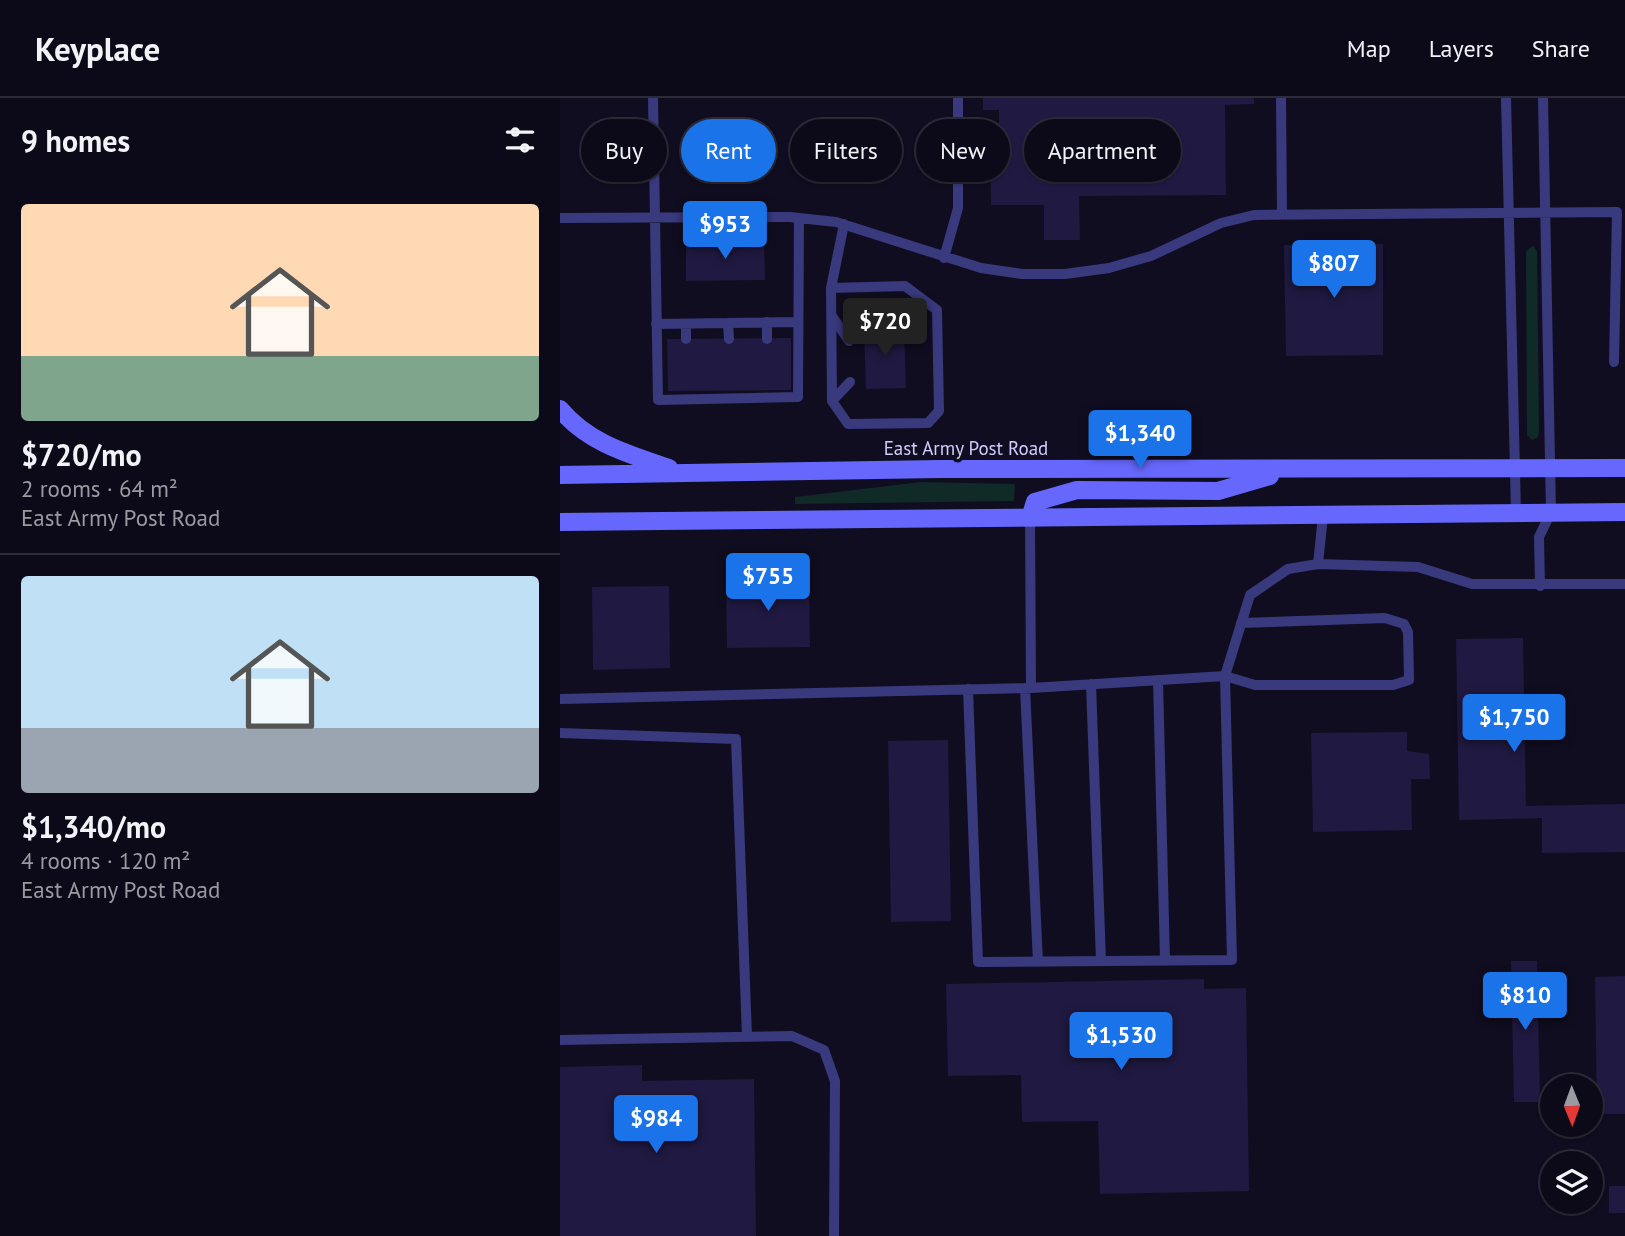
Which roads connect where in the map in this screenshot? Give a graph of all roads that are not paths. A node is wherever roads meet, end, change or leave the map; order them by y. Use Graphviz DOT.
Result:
graph roads {
  1 [pos="653,98"];
  2 [pos="958,98"];
  3 [pos="1281,98"];
  4 [pos="1506,98"];
  5 [pos="1543,98"];
  6 [pos="1507,212"];
  7 [pos="1545,212"];
  8 [pos="1282,213"];
  9 [pos="560,218"];
  10 [pos="654,218"];
  11 [pos="799,218"];
  12 [pos="844,224"];
  13 [pos="944,258"];
  14 [pos="831,288"];
  15 [pos="831,315"];
  16 [pos="767,322"];
  17 [pos="799,322"];
  18 [pos="728,323"];
  19 [pos="656,324"];
  20 [pos="686,324"];
  21 [pos="767,338"];
  22 [pos="686,339"];
  23 [pos="729,339"];
  24 [pos="849,341"];
  25 [pos="1614,362"];
  26 [pos="850,382"];
  27 [pos="832,401"];
  28 [pos="560,409"];
  29 [pos="1625,468"];
  30 [pos="1515,469"];
  31 [pos="1550,469"];
  32 [pos="1293,470"];
  33 [pos="682,472"];
  34 [pos="560,475"];
  35 [pos="1551,512"];
  36 [pos="1625,512"];
  37 [pos="1516,513"];
  38 [pos="1323,516"];
  39 [pos="1030,518"];
  40 [pos="560,522"];
  41 [pos="1318,564"];
  42 [pos="1625,584"];
  43 [pos="1540,586"];
  44 [pos="1241,623"];
  45 [pos="1225,676"];
  46 [pos="1158,680"];
  47 [pos="1091,684"];
  48 [pos="1028,688"];
  49 [pos="968,689"];
  50 [pos="560,699"];
  51 [pos="560,733"];
  52 [pos="1165,960"];
  53 [pos="1101,961"];
  54 [pos="1038,962"];
  55 [pos="747,1037"];
  56 [pos="560,1040"];
  57 [pos="834,1236"];
  1 -- 10 [label="lane"];
  2 -- 13 [label="lane"];
  3 -- 8 [label="lane"];
  4 -- 6 [label="lane"];
  5 -- 7 [label="lane"];
  6 -- 7 [label="lane"];
  6 -- 8 [label="lane"];
  6 -- 30 [label="lane"];
  7 -- 25 [label="lane"];
  7 -- 31 [label="lane"];
  8 -- 13 [label="lane"];
  9 -- 10 [label="lane"];
  10 -- 11 [label="lane"];
  10 -- 19 [label="lane"];
  11 -- 12 [label="lane"];
  11 -- 17 [label="lane"];
  12 -- 13 [label="lane"];
  12 -- 14 [label="lane"];
  14 -- 15 [label="lane"];
  14 -- 27 [label="lane"];
  15 -- 24 [label="lane"];
  15 -- 27 [label="lane"];
  16 -- 17 [label="lane"];
  16 -- 18 [label="lane"];
  16 -- 21 [label="lane"];
  17 -- 19 [label="lane"];
  18 -- 20 [label="lane"];
  18 -- 23 [label="lane"];
  19 -- 20 [label="lane"];
  20 -- 22 [label="lane"];
  26 -- 27 [label="lane"];
  28 -- 33 [label="main road"];
  29 -- 31 [label="main road, East Army Post Road"];
  30 -- 31 [label="main road, East Army Post Road"];
  30 -- 32 [label="main road, East Army Post Road"];
  30 -- 37 [label="lane"];
  31 -- 35 [label="lane"];
  32 -- 33 [label="main road, East Army Post Road"];
  32 -- 39 [label="main road"];
  33 -- 34 [label="main road, East Army Post Road"];
  35 -- 36 [label="main road"];
  35 -- 37 [label="main road"];
  35 -- 43 [label="lane"];
  37 -- 38 [label="main road"];
  38 -- 39 [label="main road"];
  38 -- 41 [label="lane"];
  39 -- 40 [label="main road"];
  39 -- 48 [label="lane"];
  41 -- 43 [label="lane"];
  41 -- 44 [label="lane"];
  42 -- 43 [label="lane"];
  44 -- 45 [label="lane"];
  44 -- 45 [label="lane"];
  45 -- 46 [label="lane"];
  45 -- 52 [label="lane"];
  46 -- 47 [label="lane"];
  46 -- 52 [label="lane"];
  47 -- 48 [label="lane"];
  47 -- 53 [label="lane"];
  48 -- 49 [label="lane"];
  48 -- 54 [label="lane"];
  49 -- 50 [label="lane"];
  49 -- 54 [label="lane"];
  51 -- 55 [label="lane"];
  52 -- 53 [label="lane"];
  53 -- 54 [label="lane"];
  55 -- 56 [label="lane"];
  55 -- 57 [label="lane"];
}
